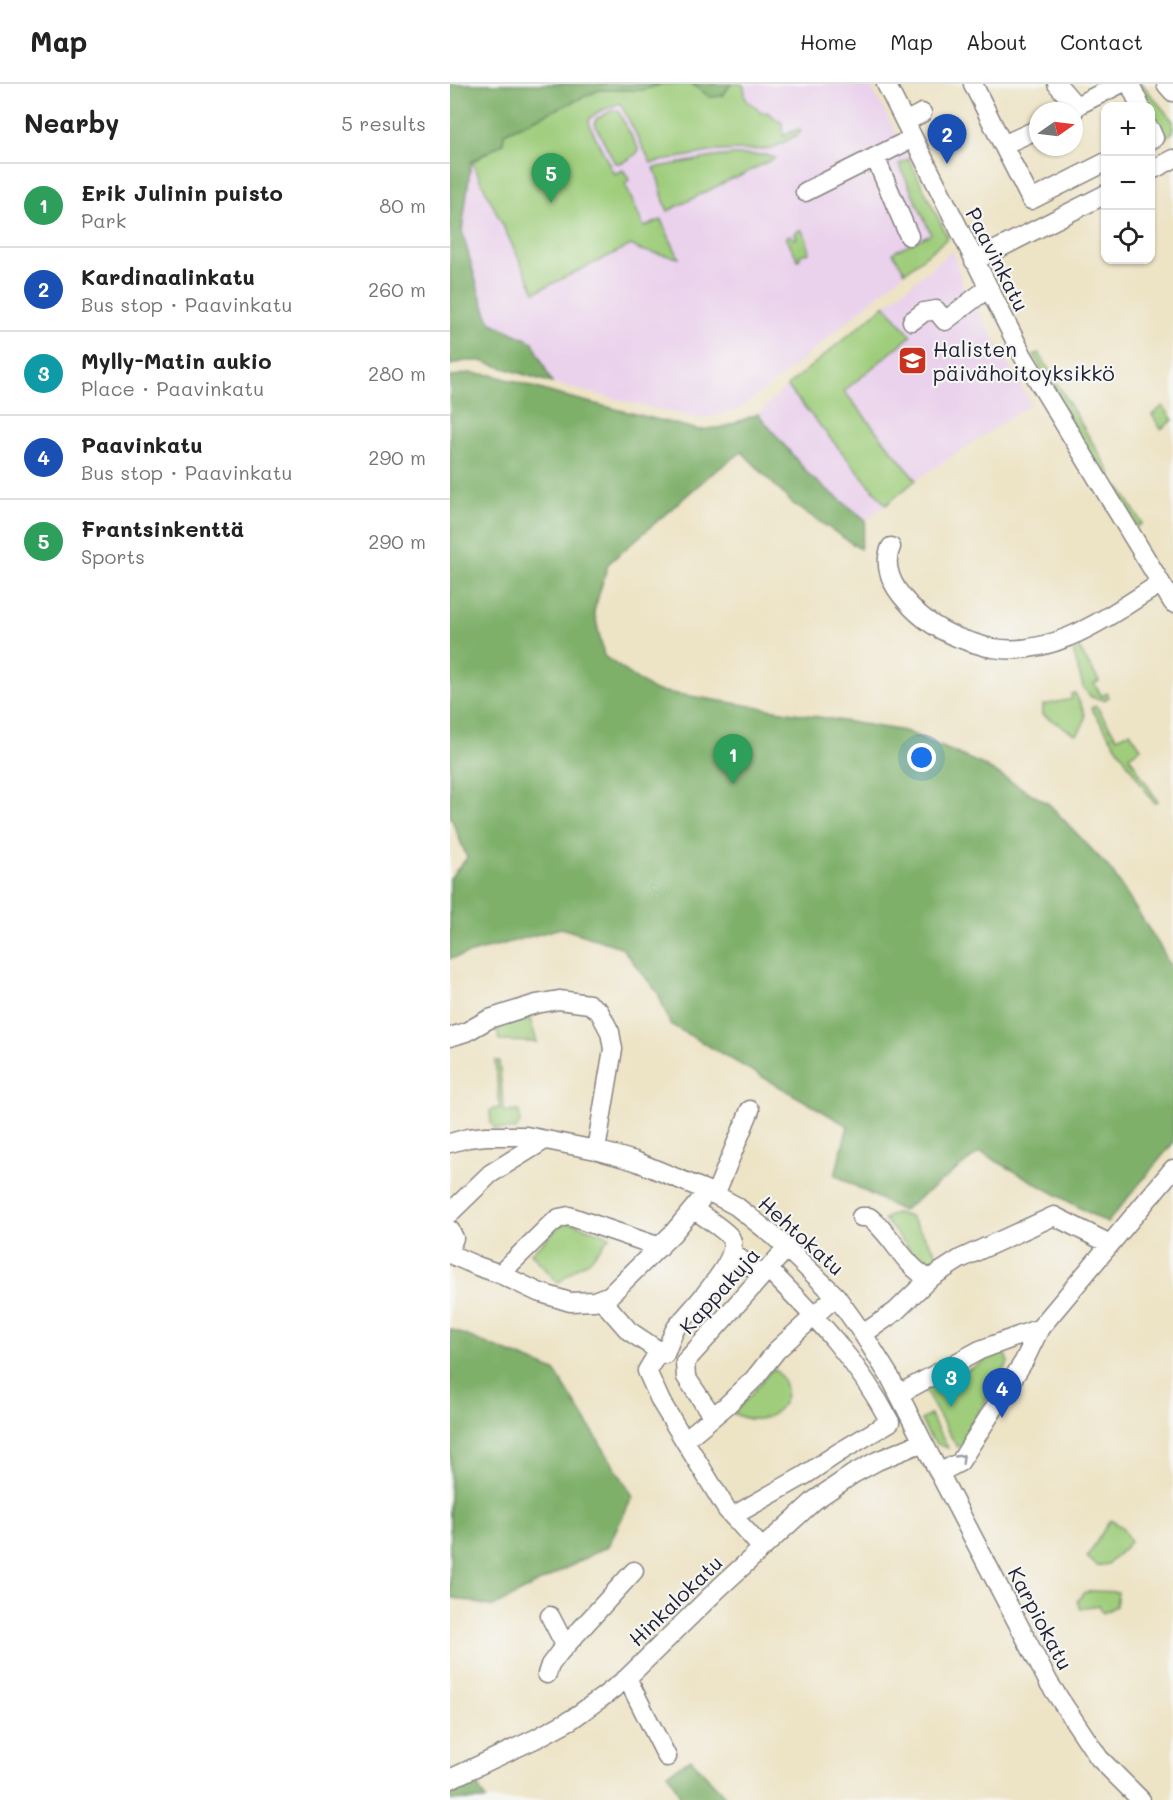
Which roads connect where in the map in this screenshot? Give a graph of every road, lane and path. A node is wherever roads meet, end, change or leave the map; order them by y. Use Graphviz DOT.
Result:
graph roads {
  1 [pos="886,84"];
  2 [pos="973,84"];
  3 [pos="1057,84"];
  4 [pos="1128,84"];
  5 [pos="1166,84"];
  6 [pos="1173,92"];
  7 [pos="1070,102"];
  8 [pos="1138,102"];
  9 [pos="1083,105"];
  10 [pos="922,113"];
  11 [pos="909,130"];
  12 [pos="1029,133"];
  13 [pos="1003,145"];
  14 [pos="875,157"];
  15 [pos="1173,159"];
  16 [pos="1101,165"];
  17 [pos="1155,168"];
  18 [pos="805,192"];
  19 [pos="1101,197"];
  20 [pos="909,236"];
  21 [pos="974,261"];
  22 [pos="988,288"];
  23 [pos="912,321"];
  24 [pos="891,547"];
  25 [pos="1161,583"];
  26 [pos="1173,603"];
  27 [pos="450,1037"];
  28 [pos="750,1110"];
  29 [pos="543,1141"];
  30 [pos="450,1143"];
  31 [pos="596,1150"];
  32 [pos="1173,1169"];
  33 [pos="712,1193"];
  34 [pos="693,1209"];
  35 [pos="450,1213"];
  36 [pos="861,1217"];
  37 [pos="450,1230"];
  38 [pos="1110,1244"];
  39 [pos="660,1247"];
  40 [pos="787,1248"];
  41 [pos="450,1249"];
  42 [pos="732,1253"];
  43 [pos="450,1254"];
  44 [pos="765,1272"];
  45 [pos="500,1274"];
  46 [pos="929,1279"];
  47 [pos="836,1296"];
  48 [pos="601,1299"];
  49 [pos="815,1316"];
  50 [pos="1040,1328"];
  51 [pos="863,1334"];
  52 [pos="1006,1341"];
  53 [pos="662,1352"];
  54 [pos="1024,1361"];
  55 [pos="685,1362"];
  56 [pos="899,1394"];
  57 [pos="713,1416"];
  58 [pos="685,1440"];
  59 [pos="922,1442"];
  60 [pos="939,1473"];
  61 [pos="733,1516"];
  62 [pos="762,1548"];
  63 [pos="634,1571"];
  64 [pos="550,1616"];
  65 [pos="566,1645"];
  66 [pos="547,1674"];
  67 [pos="627,1678"];
  68 [pos="667,1757"];
  69 [pos="450,1779"];
  70 [pos="1141,1800"];
  1 -- 11 [label="street, Paavinkatu"];
  2 -- 13 [label="street"];
  3 -- 7 [label="street"];
  4 -- 8 [label="street"];
  4 -- 9 [label="street"];
  5 -- 6 [label="street"];
  10 -- 11 [label="street"];
  11 -- 14 [label="street"];
  11 -- 21 [label="street, Paavinkatu"];
  12 -- 13 [label="street"];
  13 -- 16 [label="street"];
  14 -- 18 [label="street"];
  14 -- 20 [label="street"];
  15 -- 17 [label="street"];
  19 -- 21 [label="street"];
  21 -- 22 [label="street, Paavinkatu"];
  22 -- 23 [label="street"];
  22 -- 25 [label="street, Paavinkatu"];
  24 -- 25 [label="street"];
  25 -- 26 [label="street, Paavinkatu"];
  27 -- 31 [label="street"];
  28 -- 33 [label="street"];
  29 -- 30 [label="street, Hehtokatu"];
  29 -- 31 [label="street, Hehtokatu"];
  29 -- 35 [label="street"];
  31 -- 33 [label="street, Hehtokatu"];
  32 -- 38 [label="street"];
  33 -- 34 [label="street"];
  33 -- 40 [label="street, Hehtokatu"];
  34 -- 39 [label="street"];
  34 -- 42 [label="street"];
  36 -- 46 [label="street"];
  37 -- 41 [label="street"];
  38 -- 46 [label="street"];
  38 -- 50 [label="street"];
  39 -- 45 [label="street"];
  39 -- 48 [label="street"];
  40 -- 44 [label="street, Kappakuja"];
  40 -- 47 [label="street, Hehtokatu"];
  42 -- 44 [label="street"];
  42 -- 53 [label="street"];
  43 -- 45 [label="street"];
  44 -- 49 [label="street"];
  44 -- 55 [label="street, Kappakuja"];
  45 -- 48 [label="street"];
  46 -- 51 [label="street"];
  47 -- 49 [label="street"];
  47 -- 51 [label="street, Hehtokatu"];
  48 -- 53 [label="street"];
  49 -- 57 [label="street"];
  49 -- 61 [label="street"];
  50 -- 52 [label="street"];
  50 -- 54 [label="street"];
  51 -- 56 [label="street, Hehtokatu"];
  52 -- 54 [label="street"];
  52 -- 56 [label="street"];
  53 -- 55 [label="street"];
  53 -- 58 [label="street"];
  60 -- 54 [label="street, one-way"];
  55 -- 57 [label="street"];
  56 -- 59 [label="street, Hehtokatu"];
  57 -- 58 [label="street"];
  58 -- 61 [label="street"];
  59 -- 60 [label="street, Karpiokatu"];
  59 -- 62 [label="street, Hinkalokatu"];
  60 -- 70 [label="street, Karpiokatu"];
  61 -- 62 [label="street"];
  62 -- 67 [label="street, Hinkalokatu"];
  63 -- 65 [label="street"];
  64 -- 65 [label="street"];
  65 -- 66 [label="street"];
  67 -- 68 [label="street"];
  67 -- 69 [label="street, Hinkalokatu"];
}
